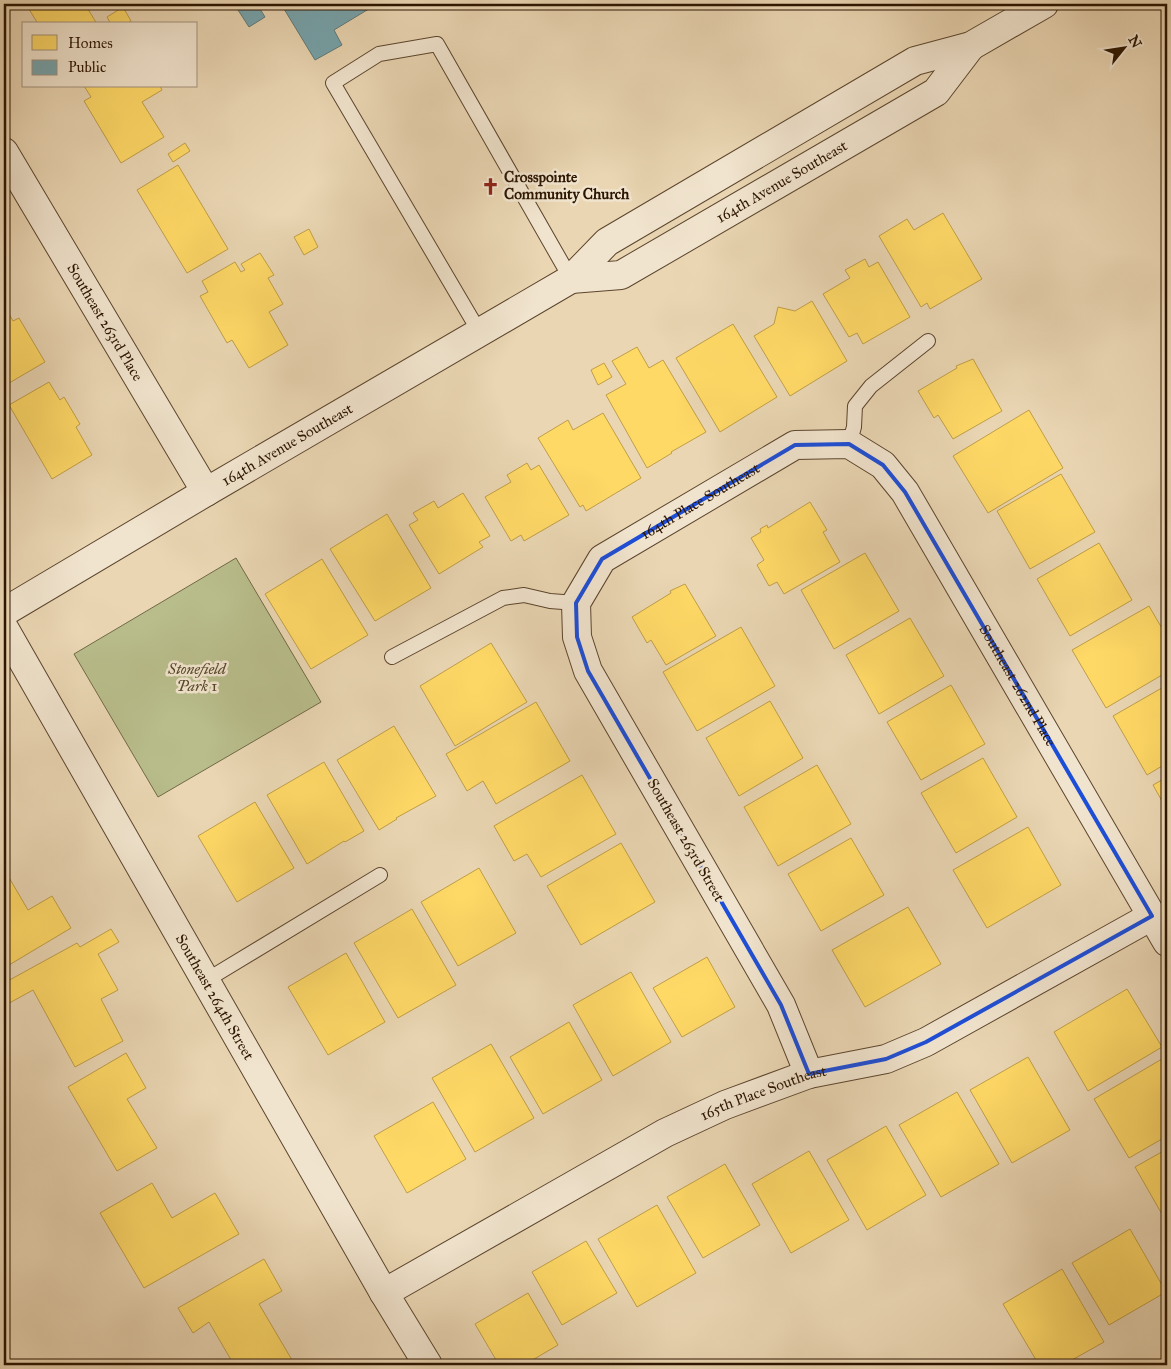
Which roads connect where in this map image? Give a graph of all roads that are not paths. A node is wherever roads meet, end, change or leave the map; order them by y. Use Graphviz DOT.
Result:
graph roads {
  1 [pos="1044,4"];
  2 [pos="971,46"];
  3 [pos="4,152"];
  4 [pos="571,279"];
  5 [pos="480,333"];
  6 [pos="928,341"];
  7 [pos="849,444"];
  8 [pos="206,492"];
  9 [pos="576,603"];
  10 [pos="4,612"];
  11 [pos="4,628"];
  12 [pos="392,657"];
  13 [pos="380,876"];
  14 [pos="1152,916"];
  15 [pos="1167,942"];
  16 [pos="205,981"];
  17 [pos="810,1074"];
  18 [pos="384,1293"];
  19 [pos="428,1365"];
  1 -- 2 [label="street, 164th Avenue Southeast"];
  2 -- 4 [label="street, 164th Avenue Southeast"];
  2 -- 4 [label="street, 164th Avenue Southeast"];
  3 -- 8 [label="street, Southeast 263rd Place"];
  4 -- 5 [label="street, 164th Avenue Southeast"];
  4 -- 5 [label="lane"];
  5 -- 8 [label="street, 164th Avenue Southeast"];
  6 -- 7 [label="lane"];
  7 -- 9 [label="street, 164th Place Southeast"];
  7 -- 14 [label="street, Southeast 262nd Place"];
  8 -- 10 [label="street, 164th Avenue Southeast"];
  9 -- 12 [label="lane"];
  9 -- 17 [label="street, Southeast 263rd Street"];
  11 -- 16 [label="street, Southeast 264th Street"];
  13 -- 16 [label="lane"];
  14 -- 15 [label="street, Southeast 262nd Place"];
  14 -- 17 [label="street, 165th Place Southeast"];
  16 -- 18 [label="street, Southeast 264th Street"];
  17 -- 18 [label="street, 165th Place Southeast"];
  18 -- 19 [label="street, Southeast 264th Street"];
}
